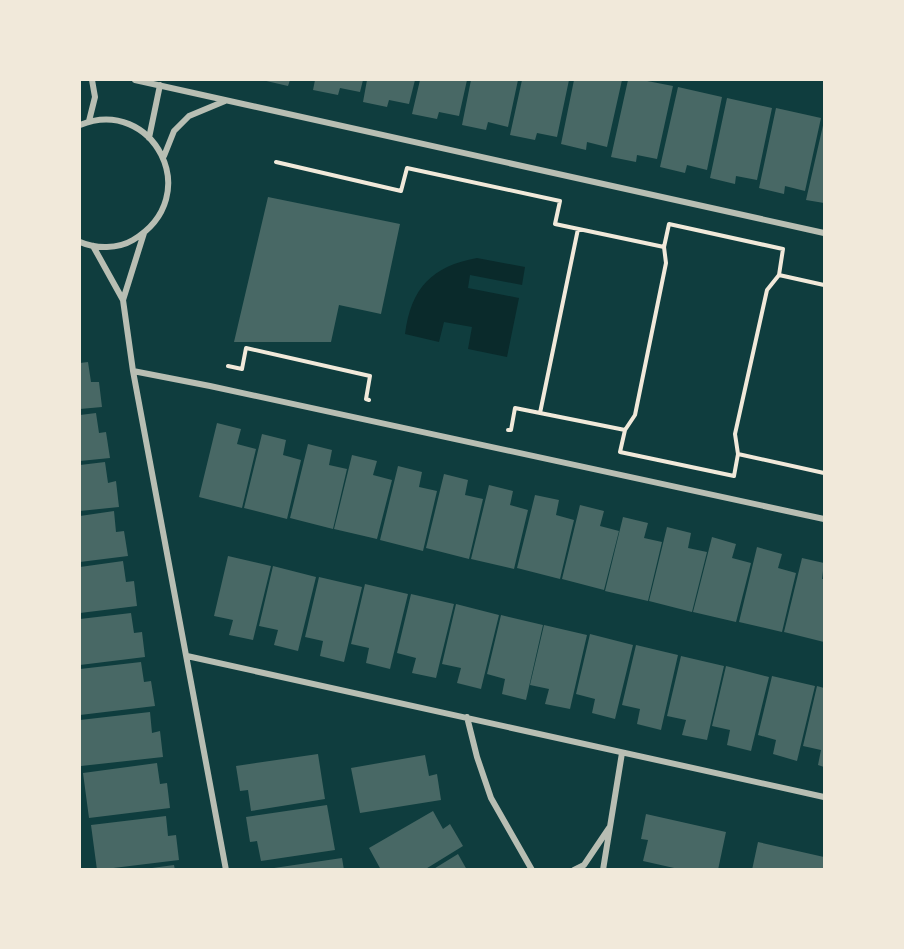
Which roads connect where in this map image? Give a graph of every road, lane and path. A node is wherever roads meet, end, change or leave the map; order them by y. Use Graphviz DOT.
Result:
graph roads {
  1 [pos="92,80"];
  2 [pos="135,80"];
  3 [pos="160,85"];
  4 [pos="226,100"];
  5 [pos="89,121"];
  6 [pos="80,125"];
  7 [pos="149,138"];
  8 [pos="164,156"];
  9 [pos="276,162"];
  10 [pos="578,228"];
  11 [pos="144,233"];
  12 [pos="825,233"];
  13 [pos="81,243"];
  14 [pos="93,246"];
  15 [pos="664,247"];
  16 [pos="779,275"];
  17 [pos="825,285"];
  18 [pos="123,300"];
  19 [pos="228,366"];
  20 [pos="133,371"];
  21 [pos="377,402"];
  22 [pos="540,413"];
  23 [pos="500,428"];
  24 [pos="625,430"];
  25 [pos="738,454"];
  26 [pos="825,473"];
  27 [pos="825,519"];
  28 [pos="186,656"];
  29 [pos="467,717"];
  30 [pos="622,753"];
  31 [pos="825,797"];
  32 [pos="611,825"];
  33 [pos="226,870"];
  34 [pos="532,870"];
  35 [pos="574,870"];
  36 [pos="603,870"];
  1 -- 5 [label="street"];
  2 -- 3 [label="street"];
  3 -- 4 [label="street"];
  3 -- 7 [label="street"];
  4 -- 8 [label="street"];
  4 -- 12 [label="street"];
  5 -- 6 [label="street"];
  5 -- 7 [label="street"];
  7 -- 8 [label="street"];
  8 -- 11 [label="street"];
  9 -- 10 [label="path"];
  10 -- 15 [label="path"];
  10 -- 22 [label="path"];
  11 -- 14 [label="street"];
  11 -- 18 [label="street"];
  13 -- 14 [label="street"];
  14 -- 18 [label="street"];
  15 -- 16 [label="path"];
  15 -- 24 [label="path"];
  16 -- 17 [label="path"];
  16 -- 25 [label="path"];
  18 -- 20 [label="street"];
  19 -- 21 [label="path"];
  20 -- 27 [label="street"];
  20 -- 28 [label="street"];
  22 -- 23 [label="path"];
  22 -- 24 [label="path"];
  24 -- 25 [label="path"];
  25 -- 26 [label="path"];
  28 -- 29 [label="street"];
  28 -- 33 [label="street"];
  29 -- 30 [label="street"];
  29 -- 34 [label="street"];
  30 -- 31 [label="street"];
  30 -- 32 [label="street"];
  32 -- 35 [label="street"];
  32 -- 36 [label="street"];
}
